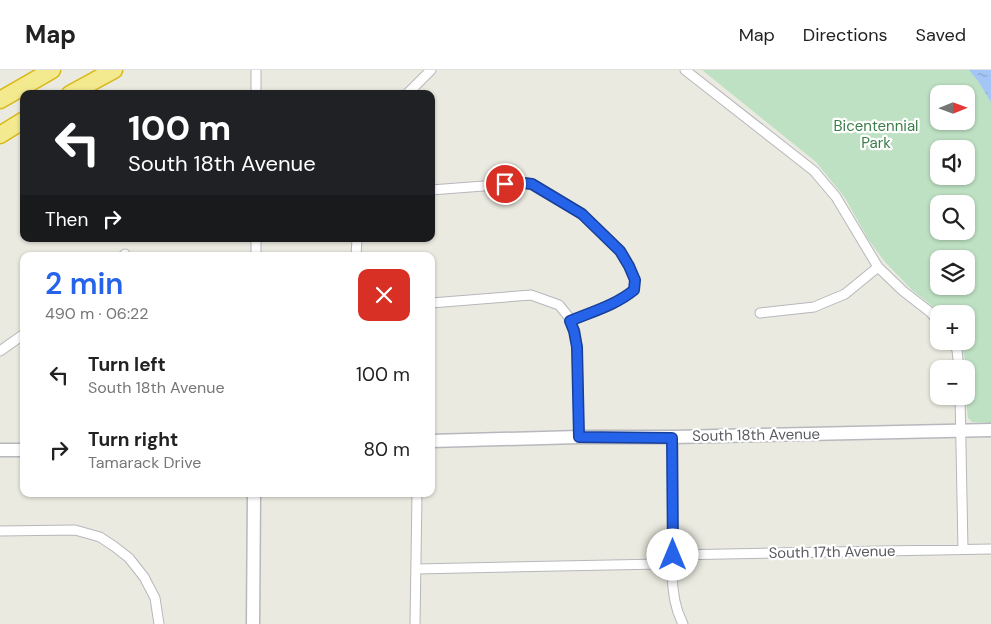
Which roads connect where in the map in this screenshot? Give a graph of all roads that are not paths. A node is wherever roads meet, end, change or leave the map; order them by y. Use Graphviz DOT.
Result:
graph roads {
  1 [pos="52,70"];
  2 [pos="114,70"];
  3 [pos="256,70"];
  4 [pos="431,70"];
  5 [pos="685,70"];
  6 [pos="77,90"];
  7 [pos="256,90"];
  8 [pos="411,90"];
  9 [pos="0,100"];
  10 [pos="20,122"];
  11 [pos="0,135"];
  12 [pos="435,190"];
  13 [pos="878,267"];
  14 [pos="435,303"];
  15 [pos="760,312"];
  16 [pos="930,312"];
  17 [pos="570,321"];
  18 [pos="20,337"];
  19 [pos="0,351"];
  20 [pos="961,405"];
  21 [pos="962,430"];
  22 [pos="991,430"];
  23 [pos="579,437"];
  24 [pos="672,438"];
  25 [pos="435,441"];
  26 [pos="0,450"];
  27 [pos="20,450"];
  28 [pos="254,497"];
  29 [pos="417,497"];
  30 [pos="0,531"];
  31 [pos="991,548"];
  32 [pos="963,549"];
  33 [pos="672,559"];
  34 [pos="416,569"];
  35 [pos="158,624"];
  36 [pos="253,624"];
  37 [pos="415,624"];
  38 [pos="683,624"];
  1 -- 9 [label="highway"];
  2 -- 6 [label="highway"];
  3 -- 7 [label="street"];
  4 -- 8 [label="street"];
  5 -- 13 [label="street"];
  10 -- 11 [label="highway"];
  12 -- 17 [label="street"];
  13 -- 15 [label="street"];
  13 -- 16 [label="street"];
  14 -- 17 [label="street"];
  17 -- 23 [label="street"];
  18 -- 19 [label="street"];
  20 -- 21 [label="street"];
  21 -- 22 [label="street, South 18th Avenue"];
  21 -- 24 [label="street, South 18th Avenue"];
  21 -- 32 [label="street"];
  23 -- 24 [label="street, South 18th Avenue"];
  23 -- 25 [label="street, South 18th Avenue"];
  24 -- 33 [label="street"];
  26 -- 27 [label="street"];
  28 -- 36 [label="street"];
  29 -- 34 [label="street"];
  30 -- 35 [label="street"];
  31 -- 32 [label="street, South 17th Avenue"];
  32 -- 33 [label="street, South 17th Avenue"];
  33 -- 34 [label="street, South 17th Avenue"];
  33 -- 38 [label="street"];
  34 -- 37 [label="street"];
}
